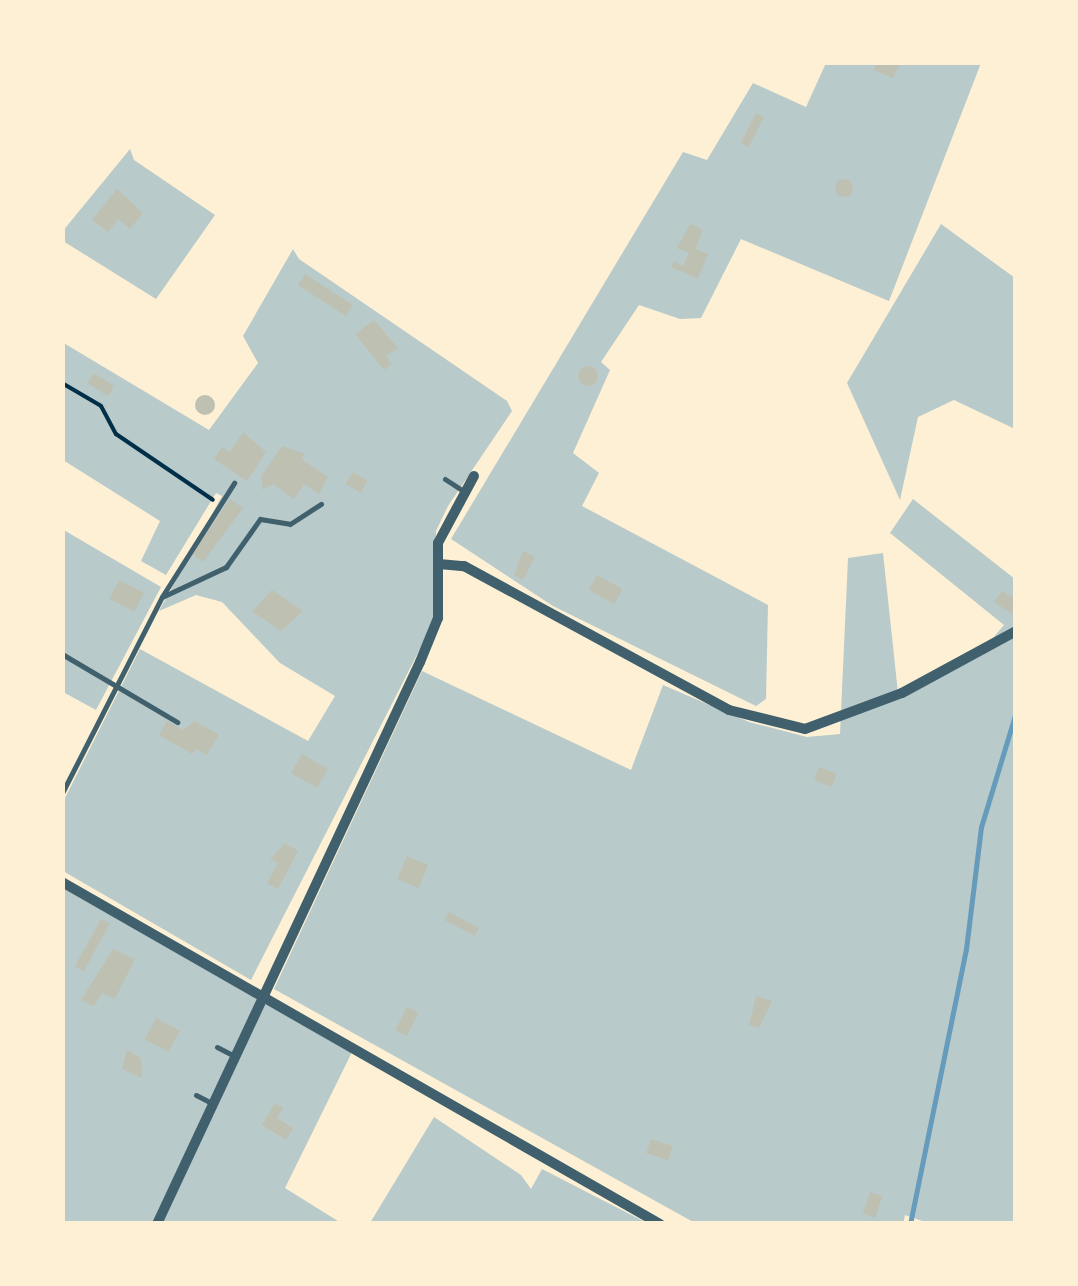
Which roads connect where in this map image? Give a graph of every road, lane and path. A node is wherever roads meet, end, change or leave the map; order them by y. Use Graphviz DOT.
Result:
graph roads {
  1 [pos="62,383"];
  2 [pos="474,476"];
  3 [pos="445,479"];
  4 [pos="234,483"];
  5 [pos="464,492"];
  6 [pos="218,503"];
  7 [pos="321,504"];
  8 [pos="438,564"];
  9 [pos="162,597"];
  10 [pos="1016,631"];
  11 [pos="62,654"];
  12 [pos="116,686"];
  13 [pos="176,722"];
  14 [pos="62,792"];
  15 [pos="62,882"];
  16 [pos="258,998"];
  17 [pos="216,1047"];
  18 [pos="234,1055"];
  19 [pos="196,1094"];
  20 [pos="217,1098"];
  21 [pos="156,1224"];
  22 [pos="660,1224"];
  1 -- 6 [label="path"];
  2 -- 5 [label="street"];
  3 -- 5 [label="lane"];
  4 -- 6 [label="lane"];
  5 -- 8 [label="street"];
  6 -- 9 [label="lane"];
  7 -- 9 [label="lane"];
  8 -- 10 [label="street"];
  8 -- 16 [label="street"];
  9 -- 12 [label="lane"];
  11 -- 12 [label="lane"];
  12 -- 13 [label="lane"];
  12 -- 14 [label="lane"];
  15 -- 16 [label="street"];
  16 -- 18 [label="street"];
  16 -- 22 [label="street"];
  17 -- 18 [label="lane"];
  18 -- 20 [label="street"];
  19 -- 20 [label="lane"];
  20 -- 21 [label="street"];
}
